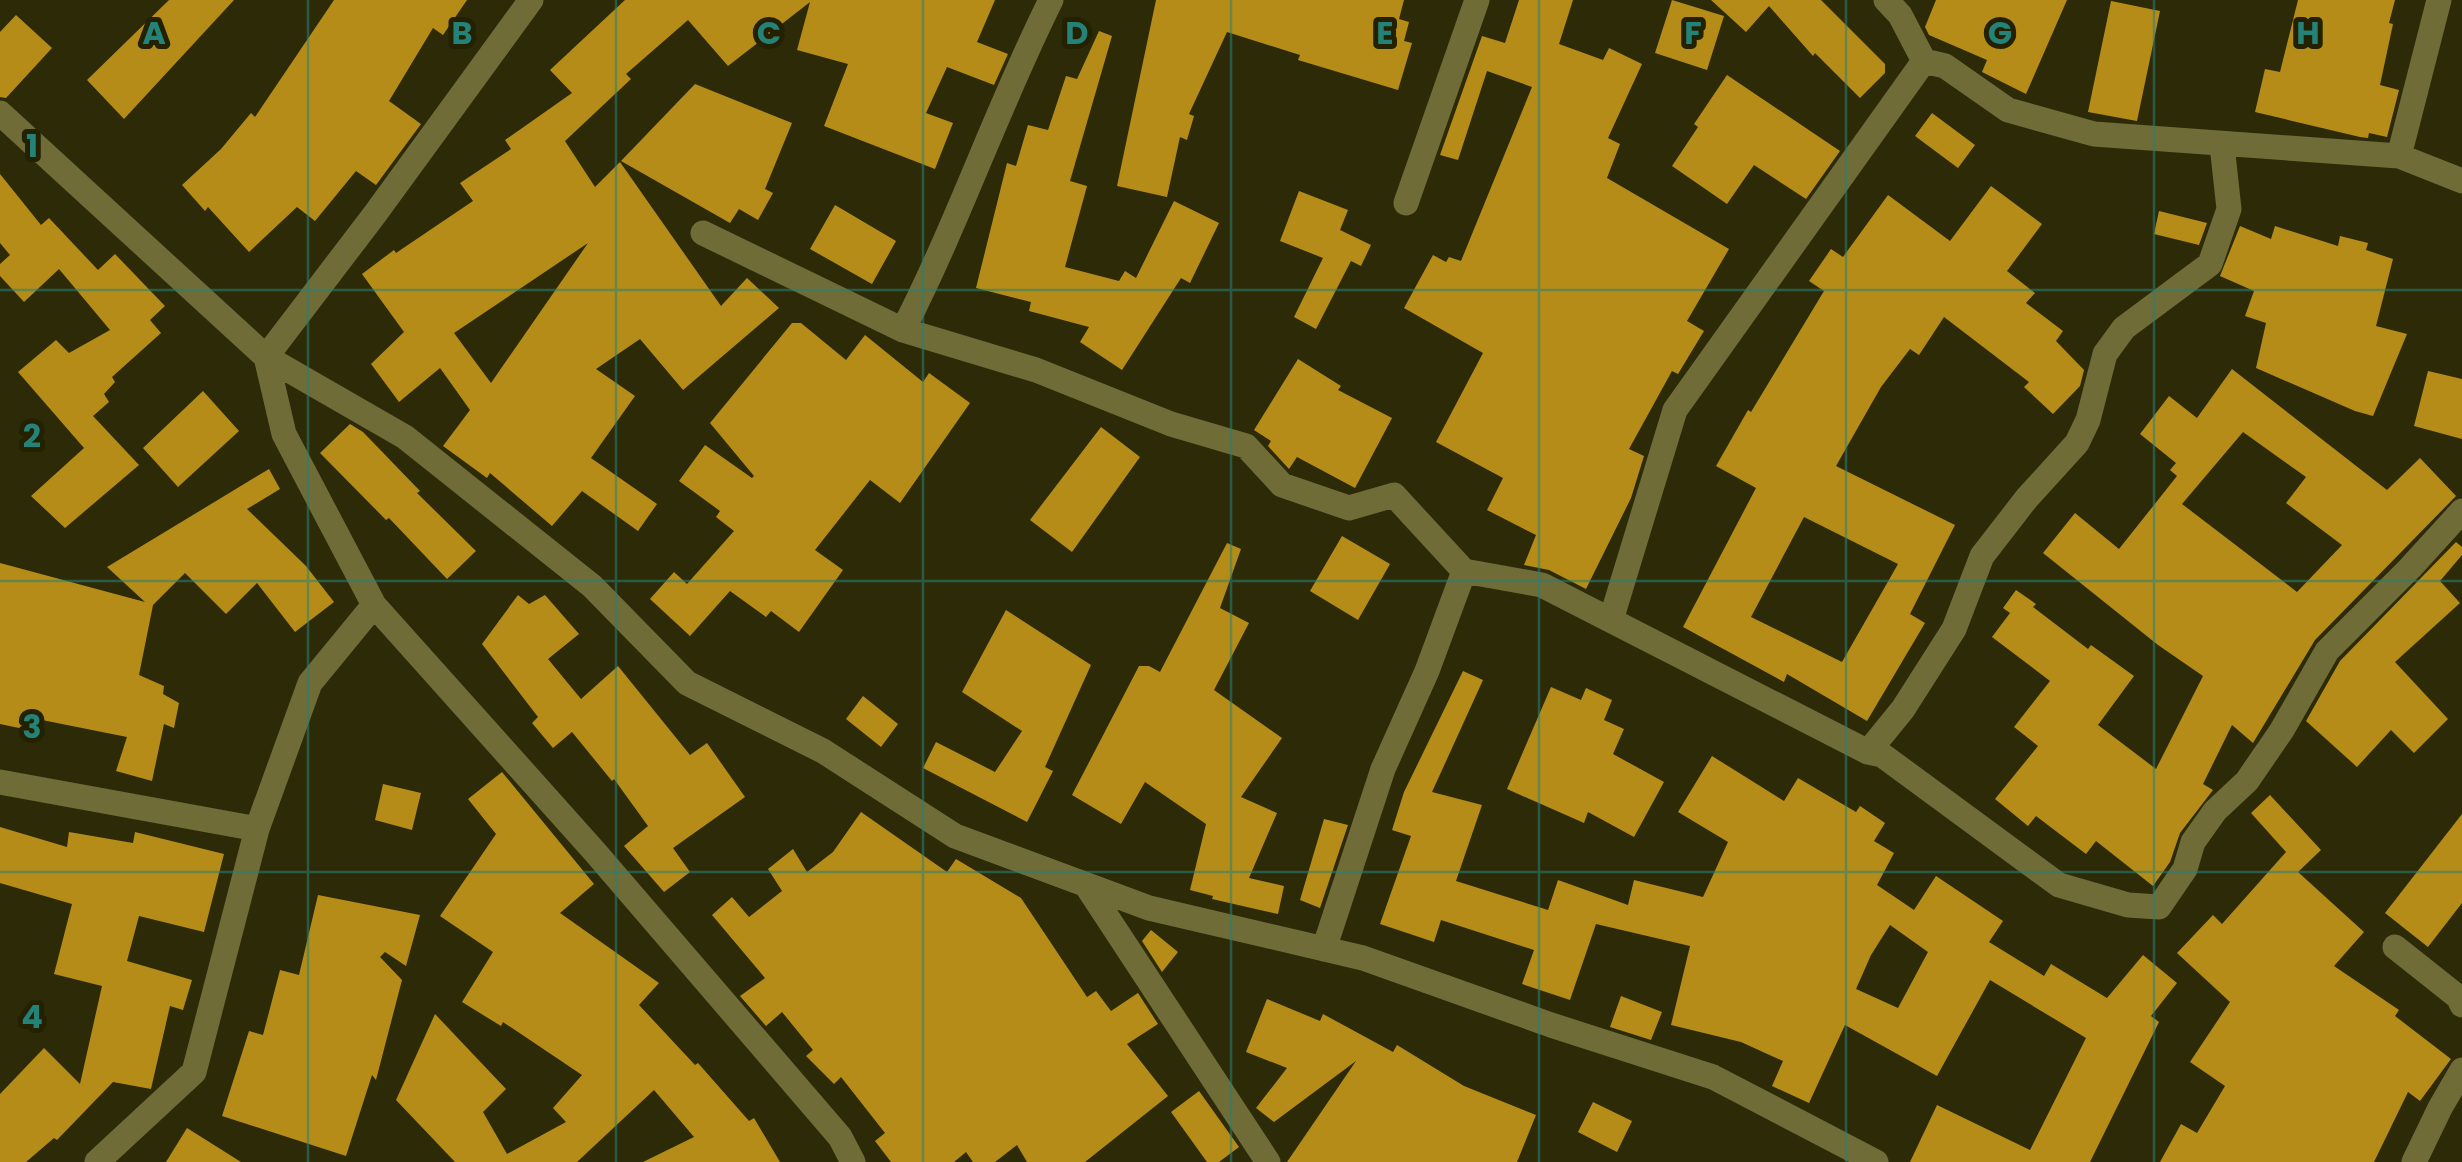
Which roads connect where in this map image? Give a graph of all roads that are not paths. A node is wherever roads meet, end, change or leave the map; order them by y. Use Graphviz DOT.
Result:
graph roads {
  1 [pos="531,0"];
  2 [pos="1050,0"];
  3 [pos="1477,0"];
  4 [pos="1886,0"];
  5 [pos="2439,0"];
  6 [pos="1924,61"];
  7 [pos="0,113"];
  8 [pos="2222,145"];
  9 [pos="2399,156"];
  10 [pos="2462,181"];
  11 [pos="1406,204"];
  12 [pos="704,233"];
  13 [pos="903,330"];
  14 [pos="266,356"];
  15 [pos="2462,511"];
  16 [pos="1464,571"];
  17 [pos="374,605"];
  18 [pos="1612,620"];
  19 [pos="1868,752"];
  20 [pos="0,782"];
  21 [pos="257,828"];
  22 [pos="1086,885"];
  23 [pos="2395,947"];
  24 [pos="1324,949"];
  25 [pos="2462,1004"];
  26 [pos="2462,1070"];
  27 [pos="97,1162"];
  28 [pos="852,1162"];
  29 [pos="1268,1162"];
  30 [pos="1876,1162"];
  31 [pos="2414,1162"];
  1 -- 14 [label="street"];
  2 -- 13 [label="street"];
  3 -- 11 [label="street"];
  4 -- 6 [label="street"];
  5 -- 9 [label="street"];
  6 -- 8 [label="street"];
  6 -- 18 [label="street"];
  7 -- 14 [label="street"];
  8 -- 9 [label="street"];
  8 -- 19 [label="street"];
  9 -- 10 [label="street"];
  12 -- 13 [label="street"];
  13 -- 16 [label="street"];
  14 -- 17 [label="street"];
  14 -- 22 [label="street"];
  15 -- 19 [label="street"];
  16 -- 18 [label="street"];
  16 -- 24 [label="street"];
  17 -- 21 [label="street"];
  17 -- 28 [label="street"];
  18 -- 19 [label="street"];
  20 -- 21 [label="street"];
  21 -- 27 [label="street"];
  22 -- 24 [label="street"];
  22 -- 29 [label="street"];
  23 -- 25 [label="street"];
  24 -- 30 [label="street"];
  26 -- 31 [label="street"];
}
